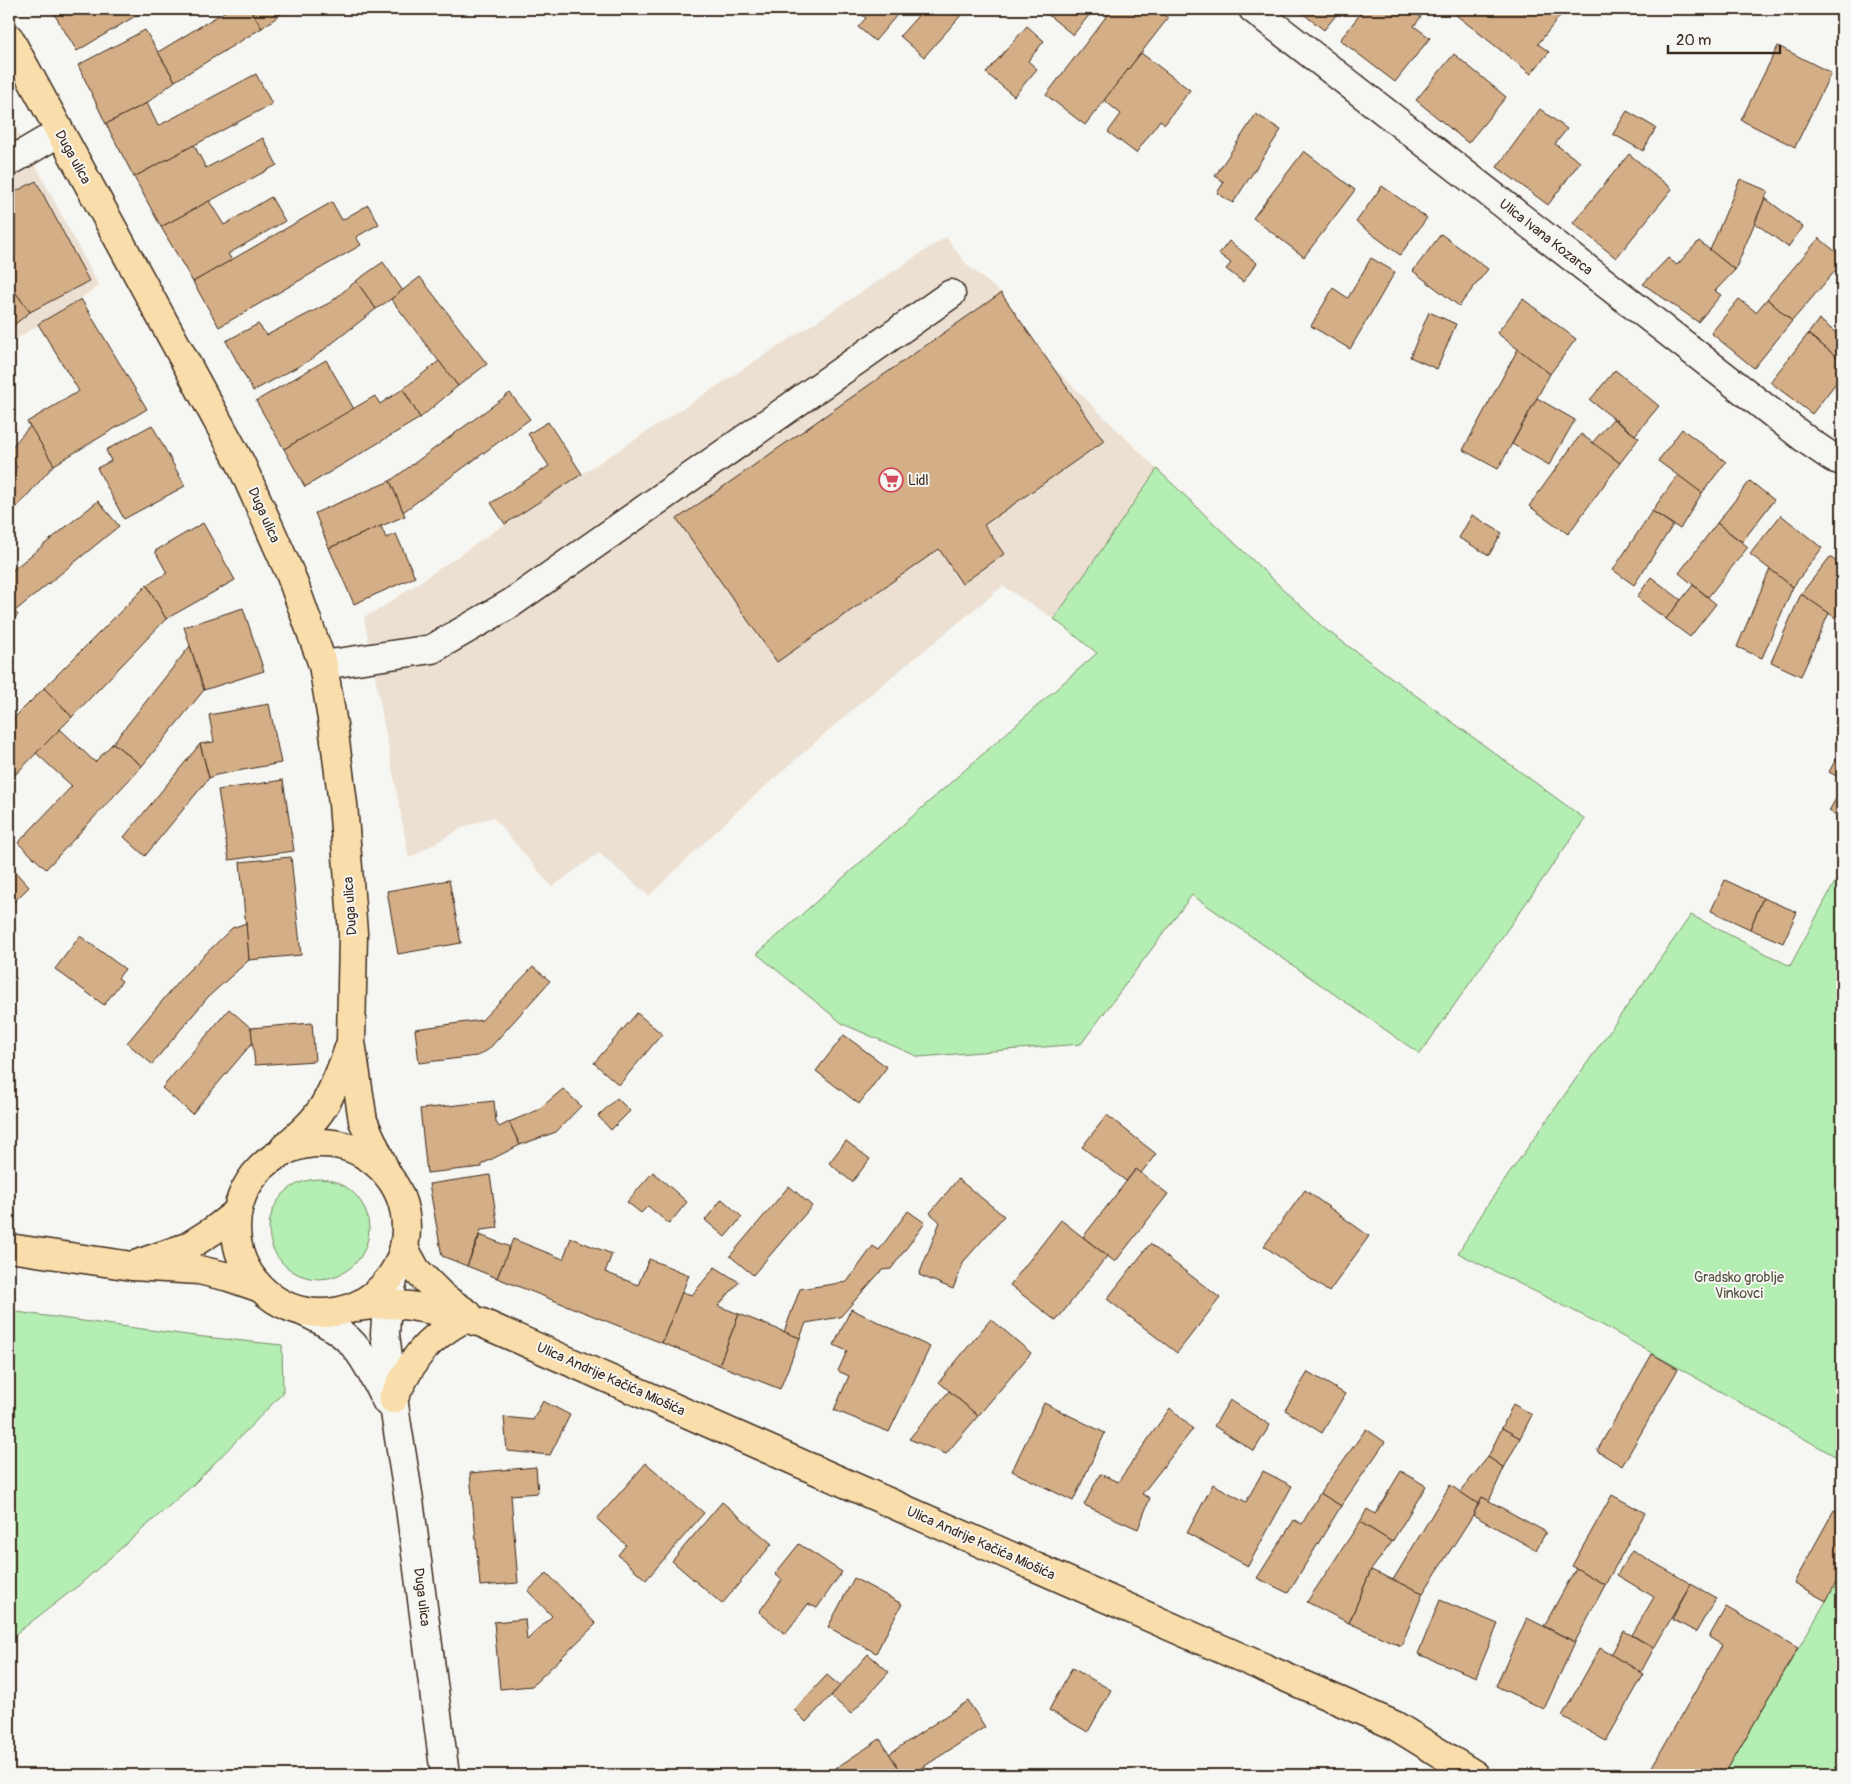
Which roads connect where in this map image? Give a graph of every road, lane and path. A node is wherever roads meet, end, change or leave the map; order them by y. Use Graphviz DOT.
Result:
graph roads {
  1 [pos="1253,9"];
  2 [pos="9,38"];
  3 [pos="60,132"];
  4 [pos="9,162"];
  5 [pos="951,294"];
  6 [pos="1842,461"];
  7 [pos="323,665"];
  8 [pos="352,1042"];
  9 [pos="282,1151"];
  10 [pos="387,1174"];
  11 [pos="236,1213"];
  12 [pos="9,1248"];
  13 [pos="400,1260"];
  14 [pos="132,1266"];
  15 [pos="258,1287"];
  16 [pos="386,1304"];
  17 [pos="356,1306"];
  18 [pos="304,1312"];
  19 [pos="473,1320"];
  20 [pos="394,1409"];
  21 [pos="445,1775"];
  22 [pos="1475,1775"];
  1 -- 6 [label="street, Ulica Ivana Kozarca"];
  2 -- 3 [label="main road, Duga ulica"];
  3 -- 4 [label="street"];
  3 -- 7 [label="main road, Duga ulica"];
  5 -- 7 [label="street"];
  7 -- 8 [label="main road, Duga ulica"];
  8 -- 9 [label="main road, Duga ulica"];
  8 -- 10 [label="main road, Duga ulica"];
  9 -- 10 [label="main road, Duga ulica"];
  9 -- 11 [label="main road, Duga ulica"];
  10 -- 13 [label="main road, Duga ulica"];
  11 -- 14 [label="main road"];
  11 -- 15 [label="main road, Duga ulica"];
  12 -- 14 [label="main road"];
  13 -- 16 [label="street, Duga ulica"];
  13 -- 17 [label="main road, Duga ulica"];
  13 -- 19 [label="main road, Ulica Andrije Kačića Miošića"];
  14 -- 15 [label="main road"];
  15 -- 18 [label="main road, Duga ulica"];
  16 -- 17 [label="main road, Ulica Andrije Kačića Miošića"];
  16 -- 19 [label="main road, Ulica Andrije Kačića Miošića"];
  16 -- 20 [label="street, Duga ulica"];
  17 -- 18 [label="main road, Duga ulica"];
  18 -- 20 [label="street, Duga ulica"];
  19 -- 20 [label="main road"];
  19 -- 22 [label="main road, Ulica Andrije Kačića Miošića"];
  20 -- 21 [label="street, Duga ulica"];
}
